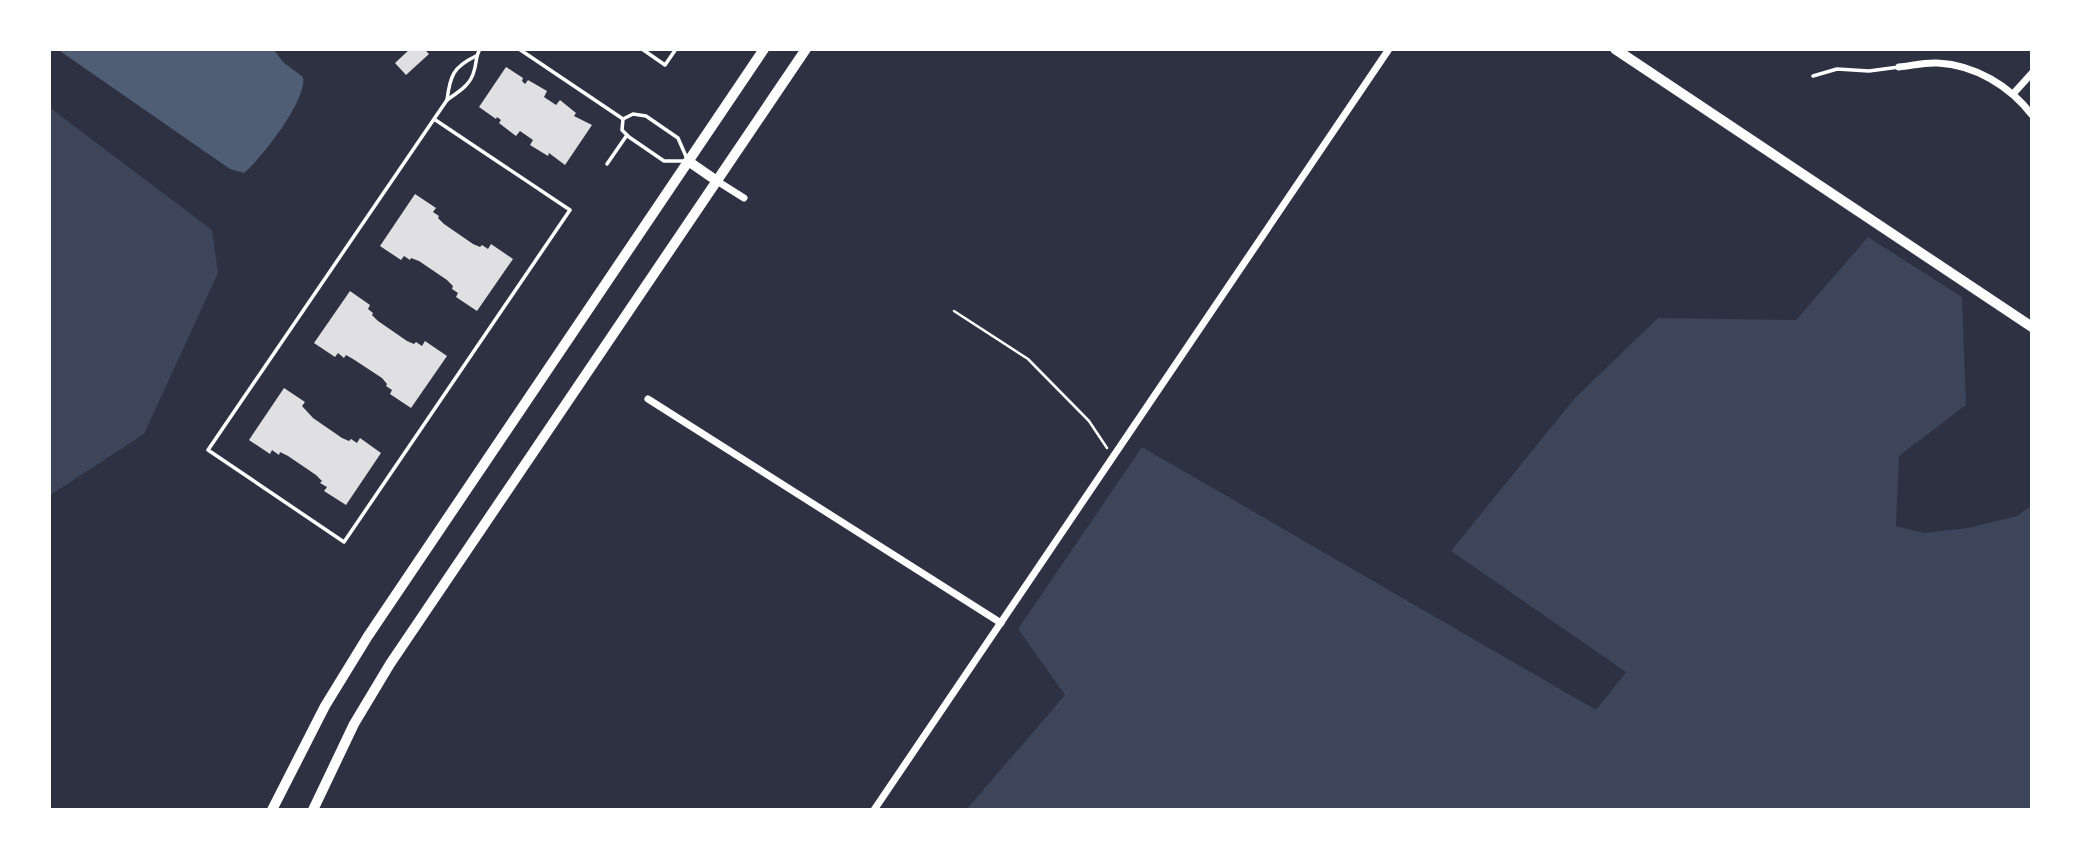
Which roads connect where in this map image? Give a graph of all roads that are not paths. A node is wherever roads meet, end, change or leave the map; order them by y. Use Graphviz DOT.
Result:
graph roads {
  1 [pos="480,49"];
  2 [pos="519,49"];
  3 [pos="642,49"];
  4 [pos="676,49"];
  5 [pos="764,49"];
  6 [pos="806,49"];
  7 [pos="1389,49"];
  8 [pos="1615,49"];
  9 [pos="476,55"];
  10 [pos="1899,67"];
  11 [pos="2032,73"];
  12 [pos="1813,76"];
  13 [pos="2013,94"];
  14 [pos="447,100"];
  15 [pos="2032,115"];
  16 [pos="433,119"];
  17 [pos="623,119"];
  18 [pos="627,135"];
  19 [pos="688,161"];
  20 [pos="607,164"];
  21 [pos="717,181"];
  22 [pos="744,198"];
  23 [pos="2032,327"];
  24 [pos="648,399"];
  25 [pos="1001,623"];
  26 [pos="272,810"];
  27 [pos="313,810"];
  28 [pos="874,810"];
  1 -- 9 [label="lane"];
  2 -- 17 [label="lane"];
  3 -- 4 [label="lane"];
  5 -- 19 [label="street"];
  6 -- 21 [label="street"];
  7 -- 25 [label="street"];
  8 -- 23 [label="street"];
  9 -- 14 [label="lane"];
  9 -- 14 [label="lane"];
  10 -- 12 [label="lane"];
  10 -- 13 [label="street"];
  11 -- 13 [label="street"];
  13 -- 15 [label="street"];
  14 -- 16 [label="lane"];
  16 -- 16 [label="lane"];
  17 -- 18 [label="lane"];
  17 -- 19 [label="lane"];
  18 -- 19 [label="lane"];
  18 -- 20 [label="lane"];
  19 -- 21 [label="street"];
  19 -- 26 [label="street"];
  21 -- 22 [label="street"];
  21 -- 27 [label="street"];
  24 -- 25 [label="street"];
  25 -- 28 [label="street"];
}
